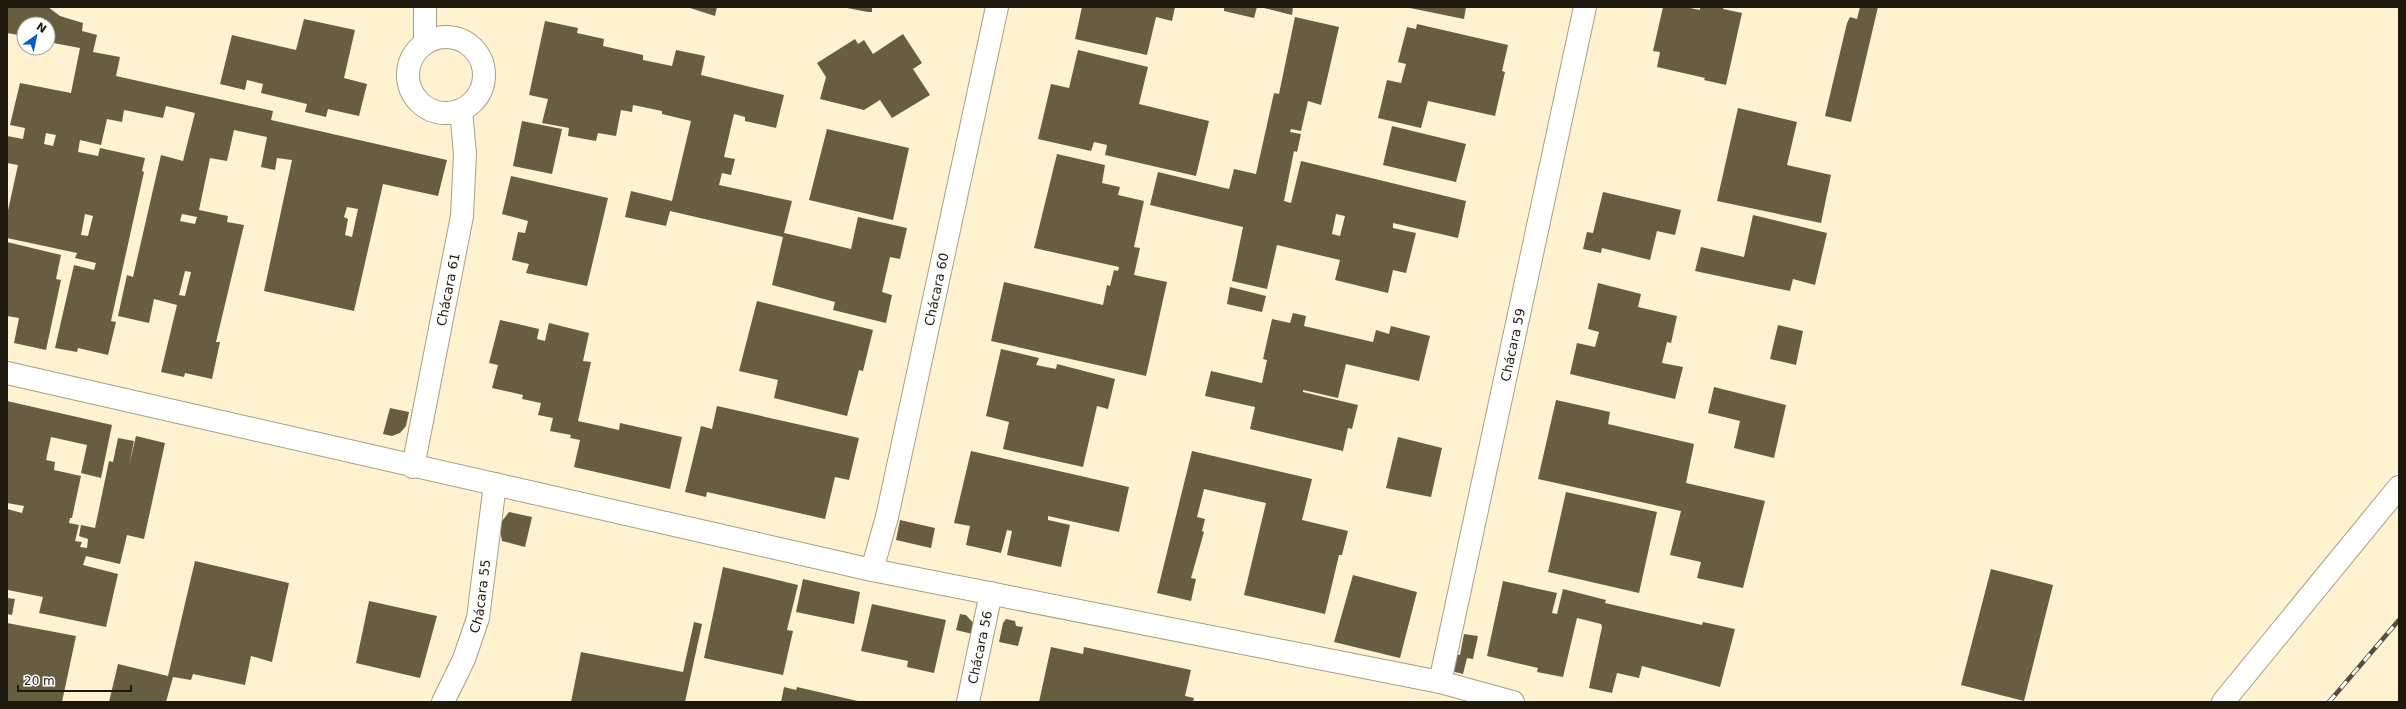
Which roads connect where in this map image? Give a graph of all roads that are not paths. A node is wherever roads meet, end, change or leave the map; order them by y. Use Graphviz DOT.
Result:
graph roads {
  1 [pos="425,7"];
  2 [pos="997,7"];
  3 [pos="1584,7"];
  4 [pos="426,43"];
  5 [pos="461,110"];
  6 [pos="7,374"];
  7 [pos="413,467"];
  8 [pos="495,484"];
  9 [pos="2399,488"];
  10 [pos="872,570"];
  11 [pos="991,593"];
  12 [pos="1440,682"];
  13 [pos="443,702"];
  14 [pos="968,702"];
  15 [pos="1513,702"];
  16 [pos="2223,702"];
  1 -- 4 [label="street"];
  2 -- 10 [label="street, Chácara 60"];
  3 -- 12 [label="street, Chácara 59"];
  4 -- 5 [label="street"];
  4 -- 5 [label="street"];
  5 -- 7 [label="street, Chácara 61"];
  6 -- 7 [label="street"];
  7 -- 8 [label="street"];
  8 -- 10 [label="street"];
  8 -- 13 [label="street, Chácara 55"];
  9 -- 16 [label="street"];
  10 -- 11 [label="street"];
  11 -- 12 [label="street"];
  11 -- 14 [label="street, Chácara 56"];
  12 -- 15 [label="street"];
}
